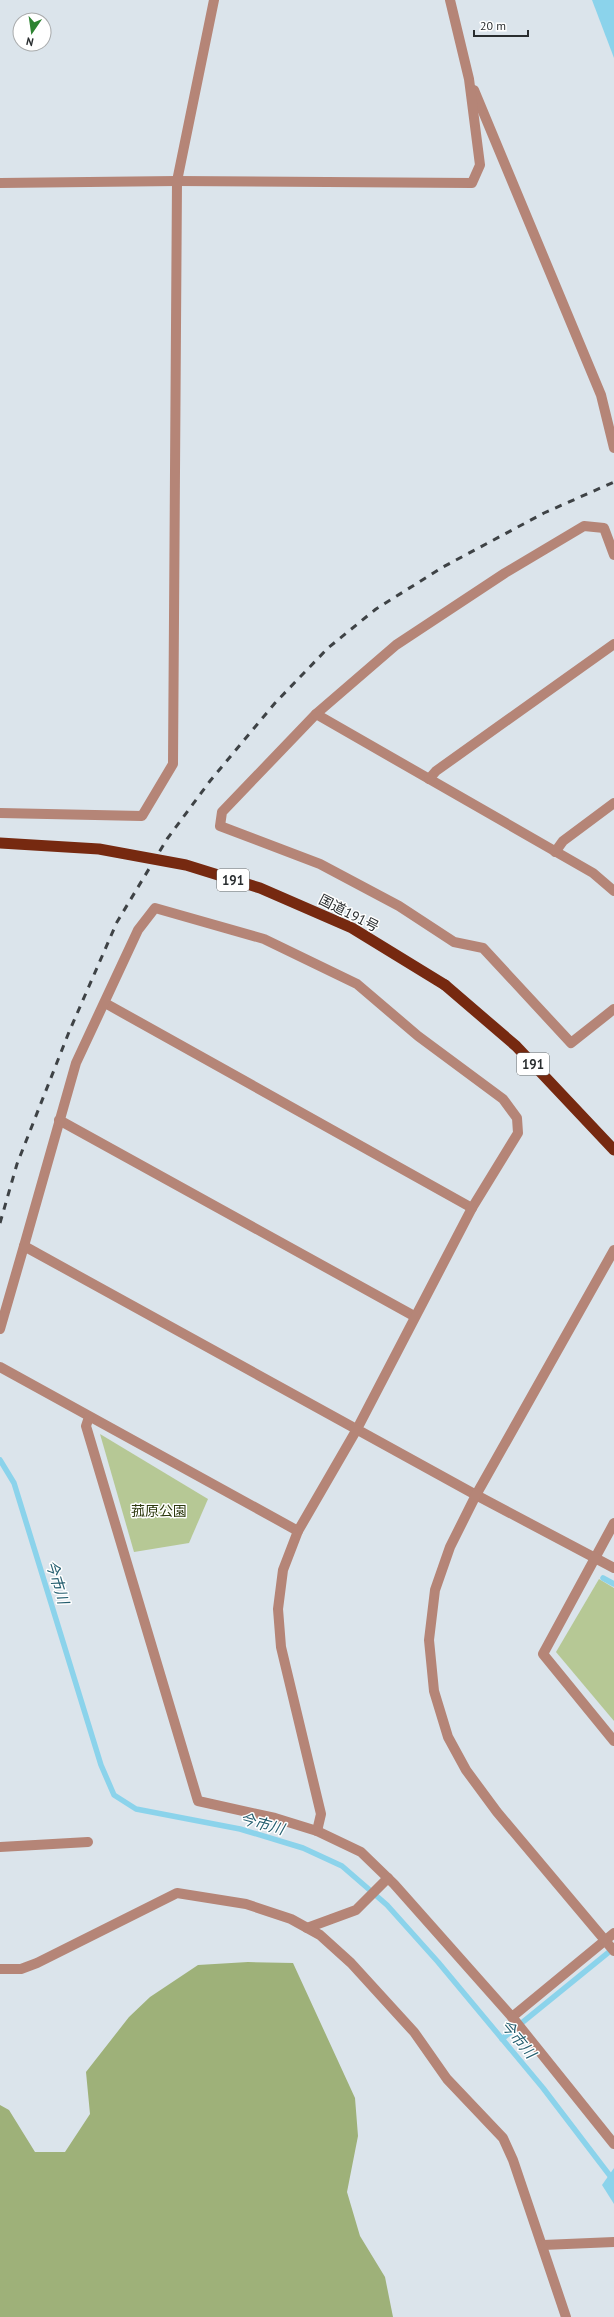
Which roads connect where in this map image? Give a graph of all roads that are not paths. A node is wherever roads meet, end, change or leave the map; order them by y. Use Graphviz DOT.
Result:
graph roads {
  1 [pos="214,0"];
  2 [pos="450,0"];
  3 [pos="469,79"];
  4 [pos="177,181"];
  5 [pos="0,183"];
  6 [pos="614,448"];
  7 [pos="614,555"];
  8 [pos="614,644"];
  9 [pos="316,714"];
  10 [pos="429,779"];
  11 [pos="614,804"];
  12 [pos="0,813"];
  13 [pos="0,843"];
  14 [pos="555,852"];
  15 [pos="614,891"];
  16 [pos="105,1003"];
  17 [pos="614,1009"];
  18 [pos="59,1120"];
  19 [pos="614,1150"];
  20 [pos="472,1208"];
  21 [pos="24,1246"];
  22 [pos="614,1250"];
  23 [pos="414,1316"];
  24 [pos="0,1329"];
  25 [pos="0,1367"];
  26 [pos="89,1417"];
  27 [pos="357,1429"];
  28 [pos="476,1495"];
  29 [pos="614,1523"];
  30 [pos="298,1531"];
  31 [pos="594,1557"];
  32 [pos="614,1568"];
  33 [pos="614,1741"];
  34 [pos="317,1831"];
  35 [pos="88,1842"];
  36 [pos="0,1847"];
  37 [pos="386,1881"];
  38 [pos="307,1928"];
  39 [pos="614,1933"];
  40 [pos="605,1941"];
  41 [pos="614,1951"];
  42 [pos="1,1971"];
  43 [pos="512,2017"];
  44 [pos="614,2144"];
  45 [pos="614,2242"];
  46 [pos="543,2246"];
  47 [pos="566,2317"];
  1 -- 4 [label="street"];
  2 -- 3 [label="street"];
  3 -- 4 [label="street"];
  3 -- 6 [label="street"];
  4 -- 5 [label="street"];
  4 -- 12 [label="street"];
  7 -- 9 [label="street"];
  8 -- 10 [label="street"];
  9 -- 10 [label="street"];
  9 -- 17 [label="street"];
  10 -- 14 [label="street"];
  11 -- 14 [label="street"];
  13 -- 19 [label="highway, 国道191号 / 191, bridge"];
  14 -- 15 [label="street"];
  16 -- 18 [label="street"];
  16 -- 20 [label="street"];
  16 -- 20 [label="street"];
  18 -- 21 [label="street"];
  18 -- 23 [label="street"];
  20 -- 23 [label="street"];
  21 -- 24 [label="street"];
  21 -- 27 [label="street"];
  22 -- 28 [label="street"];
  23 -- 27 [label="street"];
  25 -- 26 [label="street"];
  26 -- 30 [label="street"];
  26 -- 34 [label="street"];
  27 -- 28 [label="street"];
  27 -- 30 [label="street"];
  28 -- 31 [label="street"];
  28 -- 40 [label="street"];
  29 -- 31 [label="street"];
  30 -- 34 [label="street"];
  31 -- 32 [label="street"];
  31 -- 33 [label="street"];
  34 -- 37 [label="street"];
  35 -- 36 [label="street"];
  37 -- 38 [label="street"];
  37 -- 43 [label="street"];
  38 -- 42 [label="street"];
  38 -- 46 [label="street"];
  39 -- 40 [label="street"];
  40 -- 41 [label="street"];
  40 -- 43 [label="street"];
  43 -- 44 [label="street"];
  45 -- 46 [label="street"];
  46 -- 47 [label="street"];
}
